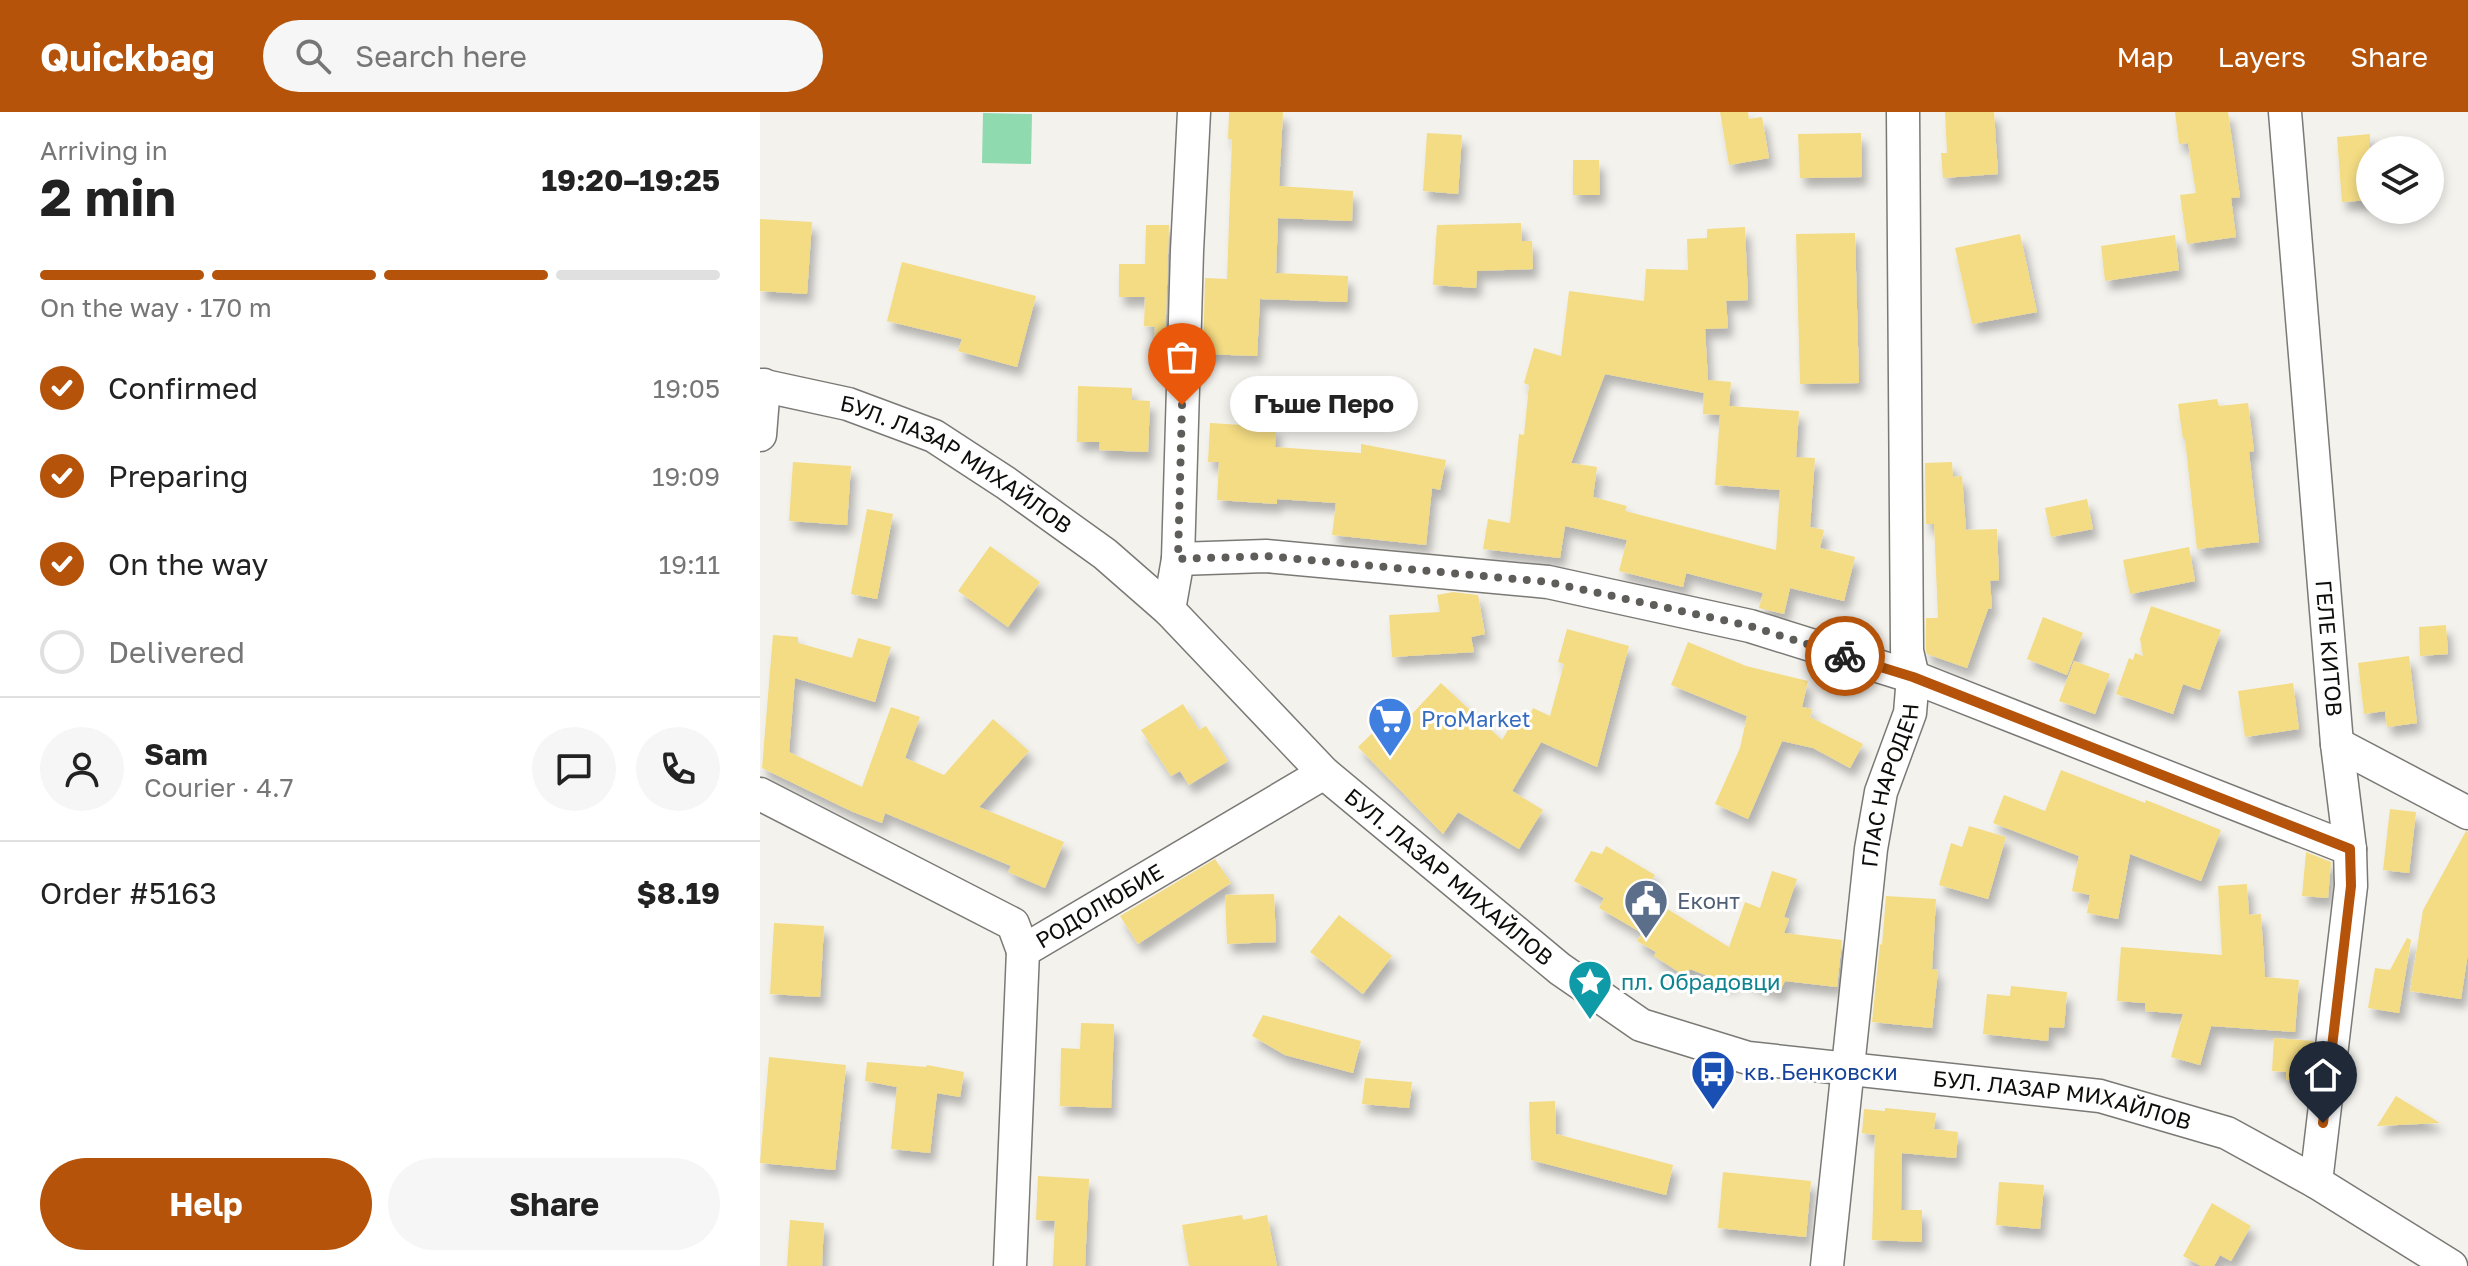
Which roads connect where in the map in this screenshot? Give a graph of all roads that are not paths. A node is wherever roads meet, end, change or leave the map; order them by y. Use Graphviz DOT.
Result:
graph roads {
  1 [pos="1194,112"];
  2 [pos="1903,112"];
  3 [pos="2285,112"];
  4 [pos="762,385"];
  5 [pos="760,435"];
  6 [pos="1178,559"];
  7 [pos="1169,610"];
  8 [pos="1913,677"];
  9 [pos="2337,744"];
  10 [pos="1324,773"];
  11 [pos="760,794"];
  12 [pos="2468,813"];
  13 [pos="2350,849"];
  14 [pos="1023,951"];
  15 [pos="1848,1069"];
  16 [pos="2316,1182"];
  17 [pos="1010,1266"];
  18 [pos="1827,1266"];
  19 [pos="2451,1266"];
  1 -- 6 [label="street"];
  2 -- 8 [label="street, ГЛАС НАРОДЕН"];
  3 -- 9 [label="street, ГЕЛЕ КИТОВ"];
  4 -- 5 [label="street"];
  4 -- 7 [label="street, БУЛ. ЛАЗАР МИХАЙЛОВ"];
  6 -- 7 [label="street"];
  6 -- 8 [label="street"];
  7 -- 10 [label="street, БУЛ. ЛАЗАР МИХАЙЛОВ"];
  8 -- 13 [label="street"];
  8 -- 15 [label="street, ГЛАС НАРОДЕН"];
  9 -- 12 [label="street"];
  9 -- 13 [label="street, ГЕЛЕ КИТОВ"];
  10 -- 14 [label="street, РОДОЛЮБИЕ"];
  10 -- 15 [label="street, БУЛ. ЛАЗАР МИХАЙЛОВ"];
  11 -- 14 [label="street"];
  13 -- 16 [label="street, ГЕЛЕ КИТОВ"];
  14 -- 17 [label="street, РОДОЛЮБИЕ"];
  15 -- 16 [label="street, БУЛ. ЛАЗАР МИХАЙЛОВ"];
  15 -- 18 [label="street, ГЛАС НАРОДЕН"];
  16 -- 19 [label="street, БУЛ. ЛАЗАР МИХАЙЛОВ"];
}
